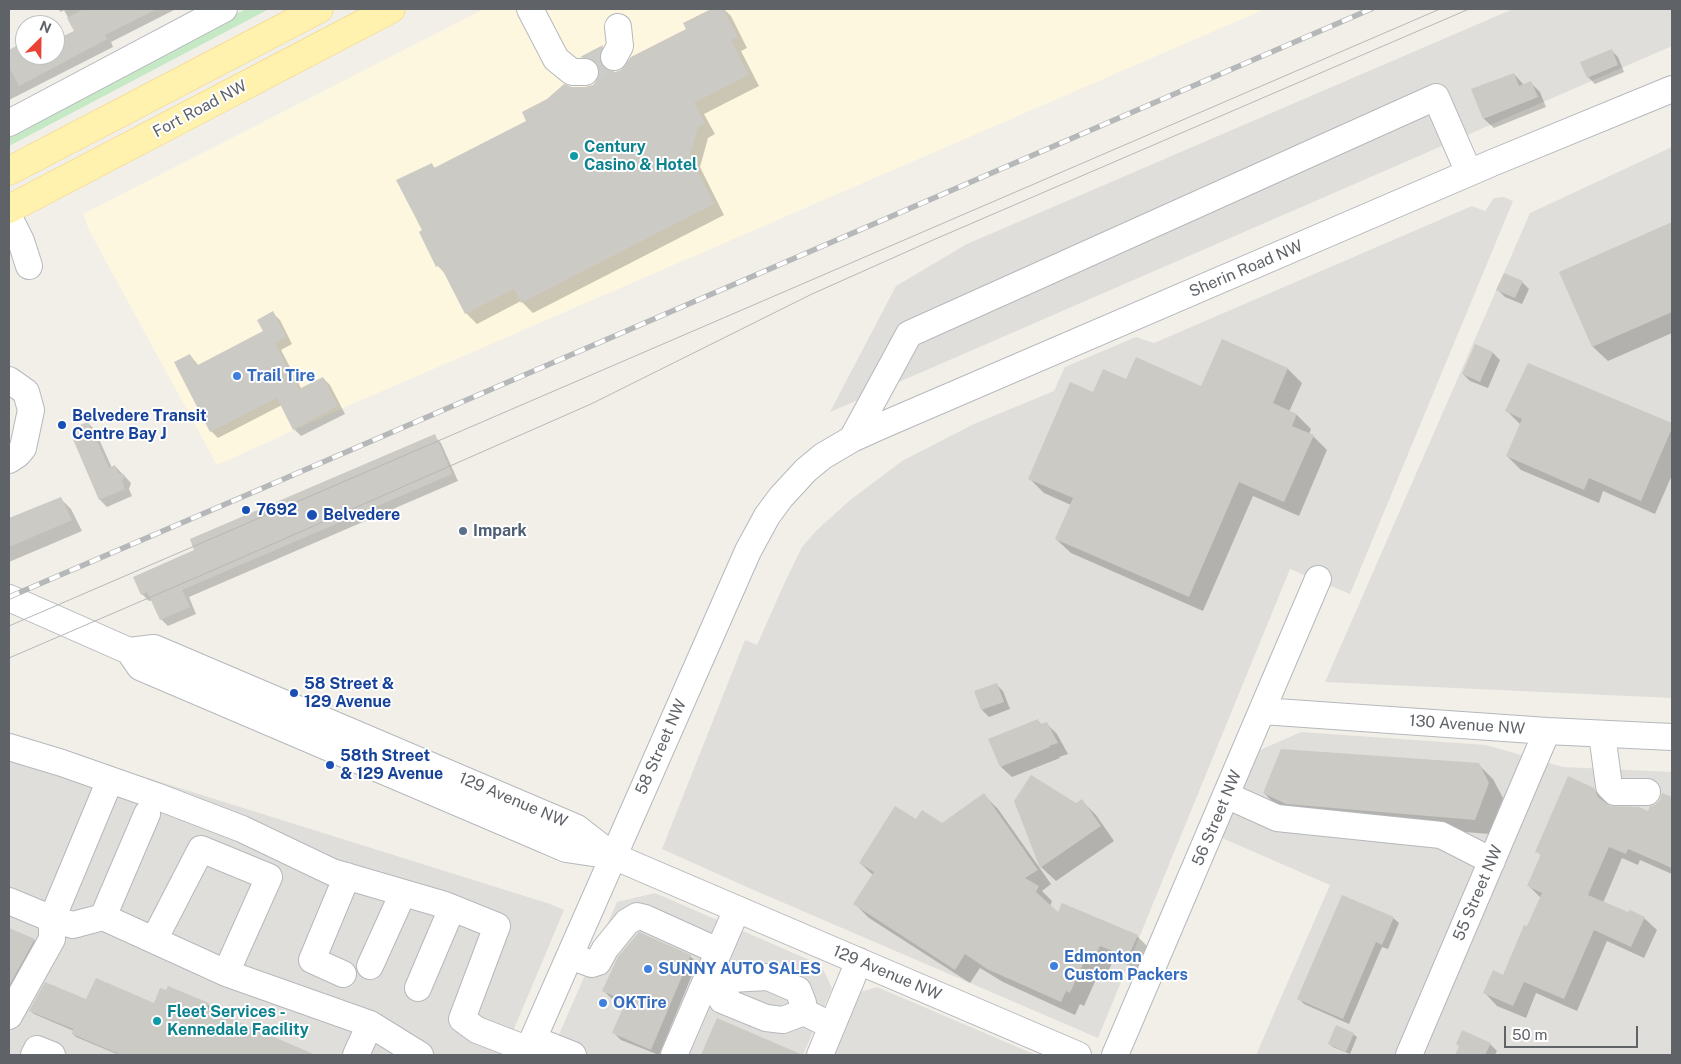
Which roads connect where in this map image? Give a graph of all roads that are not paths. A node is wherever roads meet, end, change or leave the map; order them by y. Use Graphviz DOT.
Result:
graph roads {
  1 [pos="224,9"];
  2 [pos="319,9"];
  3 [pos="391,9"];
  4 [pos="530,9"];
  5 [pos="618,27"];
  6 [pos="614,58"];
  7 [pos="585,72"];
  8 [pos="1672,89"];
  9 [pos="9,123"];
  10 [pos="9,171"];
  11 [pos="1469,173"];
  12 [pos="9,209"];
  13 [pos="9,217"];
  14 [pos="29,266"];
  15 [pos="9,380"];
  16 [pos="19,425"];
  17 [pos="852,438"];
  18 [pos="823,456"];
  19 [pos="9,460"];
  20 [pos="1318,579"];
  21 [pos="9,598"];
  22 [pos="1262,711"];
  23 [pos="1547,731"];
  24 [pos="1602,734"];
  25 [pos="1672,737"];
  26 [pos="11,754"];
  27 [pos="110,780"];
  28 [pos="1646,792"];
  29 [pos="1226,796"];
  30 [pos="147,814"];
  31 [pos="613,856"];
  32 [pos="1492,861"];
  33 [pos="348,876"];
  34 [pos="403,893"];
  35 [pos="9,901"];
  36 [pos="452,908"];
  37 [pos="737,909"];
  38 [pos="103,917"];
  39 [pos="52,919"];
  40 [pos="154,940"];
  41 [pos="570,956"];
  42 [pos="859,962"];
  43 [pos="370,966"];
  44 [pos="720,967"];
  45 [pos="226,973"];
  46 [pos="343,974"];
  47 [pos="418,988"];
  48 [pos="804,1012"];
  49 [pos="9,1016"];
  50 [pos="832,1026"];
  51 [pos="381,1039"];
  52 [pos="529,1048"];
  53 [pos="34,1055"];
  54 [pos="52,1055"];
  55 [pos="356,1055"];
  56 [pos="420,1055"];
  57 [pos="573,1055"];
  58 [pos="674,1055"];
  59 [pos="820,1055"];
  60 [pos="1078,1055"];
  61 [pos="1115,1055"];
  62 [pos="1410,1055"];
  1 -- 9 [label="street"];
  2 -- 10 [label="main road, Fort Road NW"];
  3 -- 12 [label="main road, Fort Road NW"];
  4 -- 7 [label="street"];
  5 -- 6 [label="street"];
  8 -- 11 [label="street, Sherin Road NW"];
  11 -- 17 [label="street, Sherin Road NW"];
  11 -- 17 [label="street"];
  13 -- 14 [label="street"];
  15 -- 16 [label="street"];
  16 -- 19 [label="street"];
  17 -- 18 [label="street, Sherin Road NW"];
  18 -- 31 [label="street, 58 Street NW"];
  20 -- 22 [label="street, 56 Street NW"];
  21 -- 31 [label="street, 129 Avenue NW"];
  22 -- 23 [label="street, 130 Avenue NW"];
  22 -- 29 [label="street, 56 Street NW"];
  23 -- 24 [label="street, 130 Avenue NW"];
  23 -- 32 [label="street, 55 Street NW"];
  24 -- 25 [label="street, 130 Avenue NW"];
  24 -- 28 [label="street"];
  26 -- 27 [label="street"];
  27 -- 33 [label="street"];
  27 -- 39 [label="street"];
  29 -- 32 [label="street"];
  29 -- 61 [label="street, 56 Street NW"];
  30 -- 38 [label="street"];
  31 -- 37 [label="street, 129 Avenue NW"];
  31 -- 41 [label="street, 58 Street NW"];
  32 -- 62 [label="street, 55 Street NW"];
  33 -- 34 [label="street"];
  33 -- 46 [label="street"];
  34 -- 36 [label="street"];
  34 -- 43 [label="street"];
  35 -- 39 [label="street"];
  36 -- 47 [label="street"];
  36 -- 52 [label="street"];
  37 -- 42 [label="street, 129 Avenue NW"];
  37 -- 44 [label="street"];
  38 -- 39 [label="street"];
  38 -- 40 [label="street"];
  39 -- 49 [label="street"];
  40 -- 45 [label="street"];
  40 -- 45 [label="street"];
  41 -- 44 [label="street"];
  41 -- 52 [label="street, 58 Street NW"];
  42 -- 50 [label="street"];
  42 -- 60 [label="street, 129 Avenue NW"];
  44 -- 48 [label="street"];
  44 -- 48 [label="street"];
  44 -- 58 [label="street"];
  45 -- 51 [label="street"];
  48 -- 50 [label="street"];
  50 -- 59 [label="street"];
  51 -- 55 [label="street"];
  51 -- 56 [label="street"];
  52 -- 57 [label="street"];
  53 -- 54 [label="street"];
}
